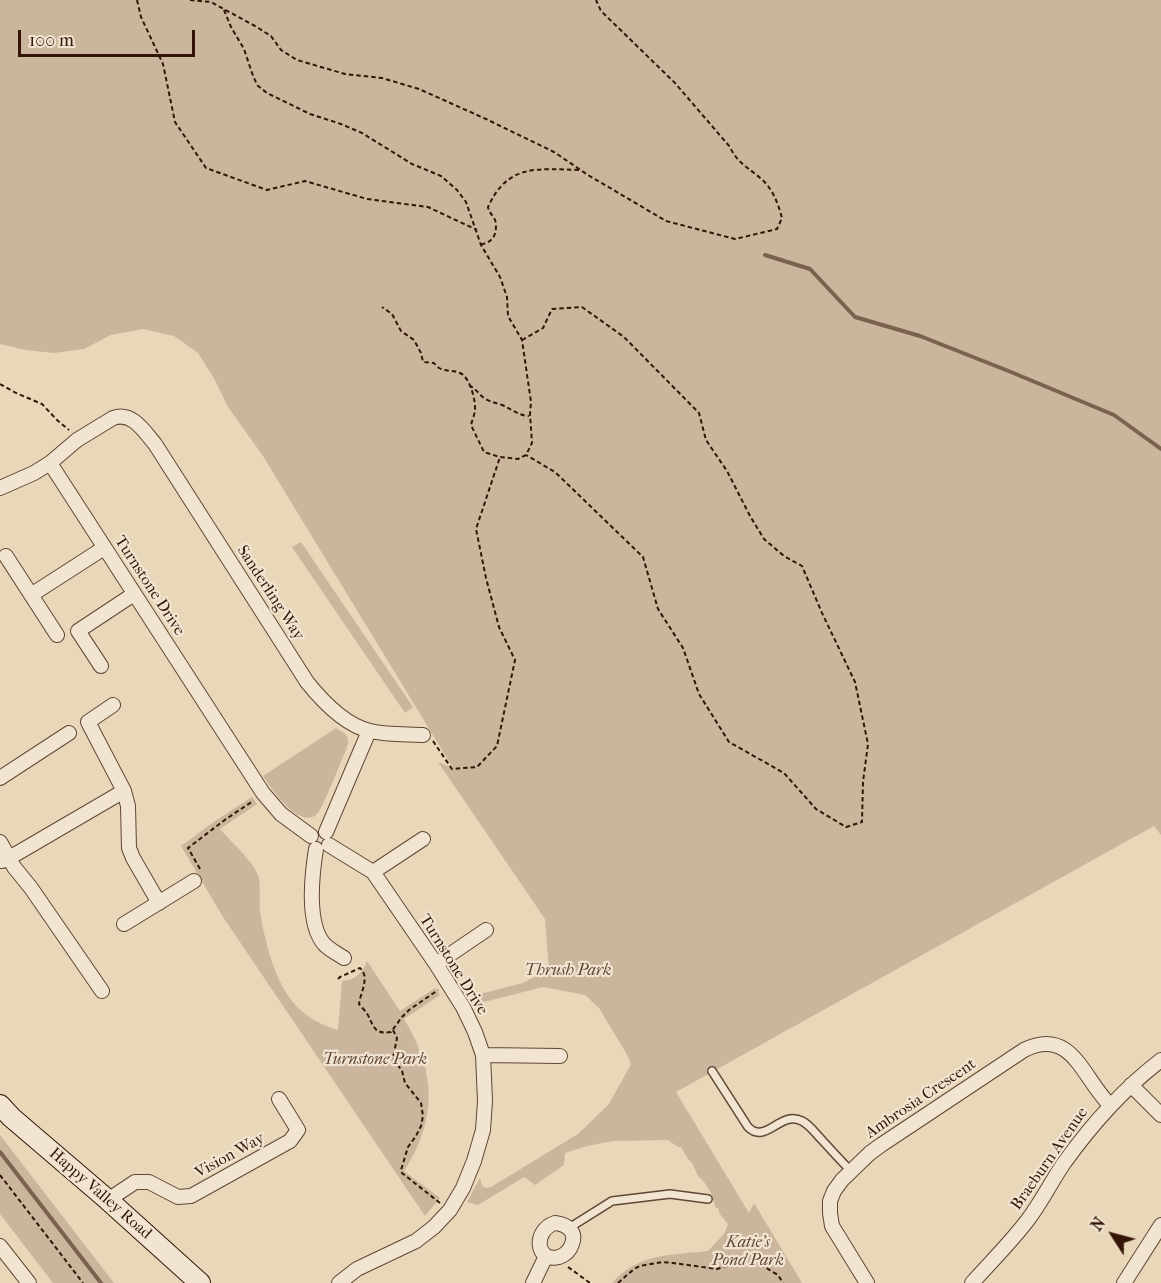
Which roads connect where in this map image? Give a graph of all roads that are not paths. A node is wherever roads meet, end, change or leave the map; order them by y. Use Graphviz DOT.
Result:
graph roads {
  1 [pos="50,463"];
  2 [pos="0,488"];
  3 [pos="105,548"];
  4 [pos="6,556"];
  5 [pos="134,594"];
  6 [pos="31,595"];
  7 [pos="57,635"];
  8 [pos="101,666"];
  9 [pos="113,705"];
  10 [pos="369,731"];
  11 [pos="69,733"];
  12 [pos="426,736"];
  13 [pos="0,778"];
  14 [pos="124,791"];
  15 [pos="423,839"];
  16 [pos="321,840"];
  17 [pos="0,842"];
  18 [pos="4,859"];
  19 [pos="374,872"];
  20 [pos="195,882"];
  21 [pos="159,903"];
  22 [pos="124,924"];
  23 [pos="486,930"];
  24 [pos="344,958"];
  25 [pos="436,964"];
  26 [pos="102,991"];
  27 [pos="483,1055"];
  28 [pos="560,1056"];
  29 [pos="1161,1060"];
  30 [pos="712,1071"];
  31 [pos="1131,1085"];
  32 [pos="279,1099"];
  33 [pos="1110,1105"];
  34 [pos="0,1106"];
  35 [pos="1161,1115"];
  36 [pos="851,1171"];
  37 [pos="708,1198"];
  38 [pos="108,1200"];
  39 [pos="1161,1225"];
  40 [pos="569,1228"];
  41 [pos="0,1246"];
  42 [pos="546,1256"];
  43 [pos="28,1282"];
  44 [pos="200,1283"];
  45 [pos="339,1283"];
  46 [pos="534,1283"];
  47 [pos="867,1283"];
  48 [pos="972,1283"];
  49 [pos="1125,1283"];
  1 -- 2 [label="street"];
  1 -- 3 [label="street, Turnstone Drive"];
  1 -- 10 [label="street, Sanderling Way"];
  3 -- 5 [label="street, Turnstone Drive"];
  3 -- 6 [label="street"];
  4 -- 6 [label="street"];
  5 -- 8 [label="street"];
  5 -- 16 [label="street, Turnstone Drive"];
  6 -- 7 [label="street"];
  9 -- 14 [label="street"];
  10 -- 12 [label="street, Sanderling Way"];
  10 -- 16 [label="street"];
  11 -- 13 [label="street"];
  14 -- 18 [label="street"];
  14 -- 21 [label="street"];
  15 -- 19 [label="street"];
  16 -- 19 [label="street, Turnstone Drive"];
  16 -- 24 [label="street"];
  17 -- 18 [label="street"];
  18 -- 26 [label="street"];
  19 -- 25 [label="street, Turnstone Drive"];
  20 -- 21 [label="street"];
  21 -- 22 [label="street"];
  23 -- 25 [label="street"];
  25 -- 27 [label="street, Turnstone Drive"];
  27 -- 28 [label="street"];
  27 -- 45 [label="street, Turnstone Drive"];
  29 -- 31 [label="street, Braeburn Avenue"];
  30 -- 36 [label="lane"];
  31 -- 33 [label="street, Braeburn Avenue"];
  31 -- 35 [label="street"];
  32 -- 38 [label="street, Vision Way"];
  33 -- 36 [label="street, Ambrosia Crescent"];
  33 -- 48 [label="street, Braeburn Avenue"];
  34 -- 38 [label="main road, Happy Valley Road"];
  36 -- 47 [label="street, Ambrosia Crescent"];
  37 -- 40 [label="lane"];
  38 -- 44 [label="main road, Happy Valley Road"];
  39 -- 49 [label="street"];
  40 -- 42 [label="street"];
  40 -- 42 [label="street"];
  41 -- 43 [label="street"];
  42 -- 46 [label="street"];
}
